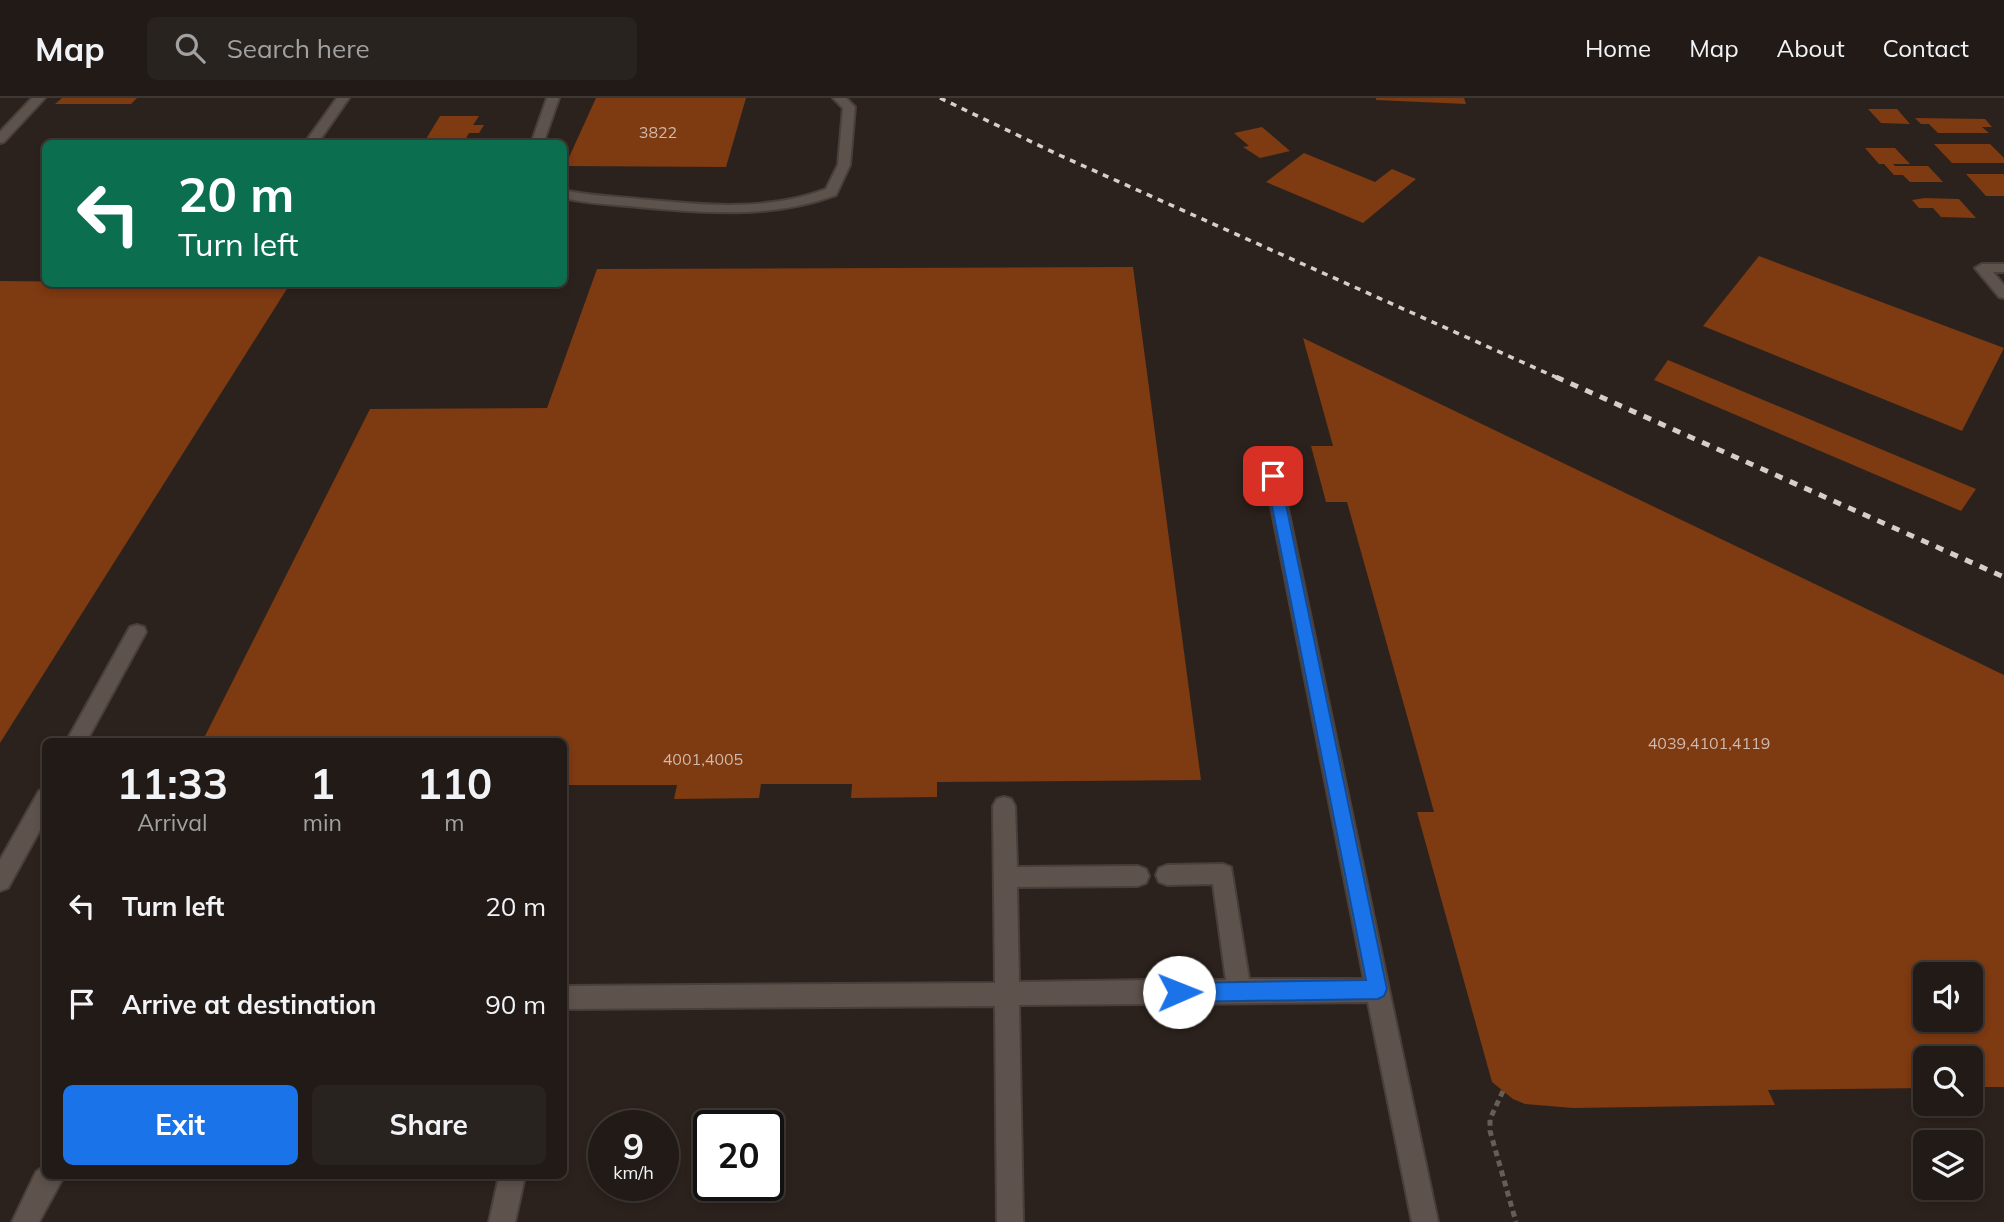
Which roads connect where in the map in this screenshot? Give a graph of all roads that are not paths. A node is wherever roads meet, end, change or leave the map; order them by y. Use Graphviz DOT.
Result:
graph roads {
  1 [pos="39,98"];
  2 [pos="344,98"];
  3 [pos="553,98"];
  4 [pos="839,98"];
  5 [pos="0,139"];
  6 [pos="313,140"];
  7 [pos="538,140"];
  8 [pos="567,194"];
  9 [pos="2004,268"];
  10 [pos="2004,294"];
  11 [pos="1273,476"];
  12 [pos="137,632"];
  13 [pos="78,738"];
  14 [pos="42,806"];
  15 [pos="1004,806"];
  16 [pos="1167,875"];
  17 [pos="1139,876"];
  18 [pos="1006,877"];
  19 [pos="0,881"];
  20 [pos="1378,989"];
  21 [pos="1240,991"];
  22 [pos="1151,992"];
  23 [pos="1179,992"];
  24 [pos="1007,994"];
  25 [pos="567,998"];
  26 [pos="47,1179"];
  27 [pos="511,1179"];
  28 [pos="26,1222"];
  29 [pos="502,1222"];
  30 [pos="1010,1222"];
  31 [pos="1425,1222"];
  1 -- 5 [label="lane"];
  2 -- 6 [label="lane"];
  3 -- 7 [label="lane"];
  4 -- 8 [label="lane"];
  9 -- 10 [label="lane"];
  11 -- 20 [label="lane"];
  12 -- 13 [label="lane"];
  14 -- 19 [label="lane"];
  15 -- 18 [label="lane"];
  16 -- 21 [label="lane"];
  17 -- 18 [label="lane"];
  18 -- 24 [label="lane"];
  20 -- 21 [label="lane"];
  20 -- 31 [label="lane"];
  21 -- 23 [label="lane"];
  22 -- 24 [label="lane"];
  24 -- 25 [label="lane"];
  24 -- 30 [label="lane"];
  26 -- 28 [label="lane"];
  27 -- 29 [label="lane"];
}
